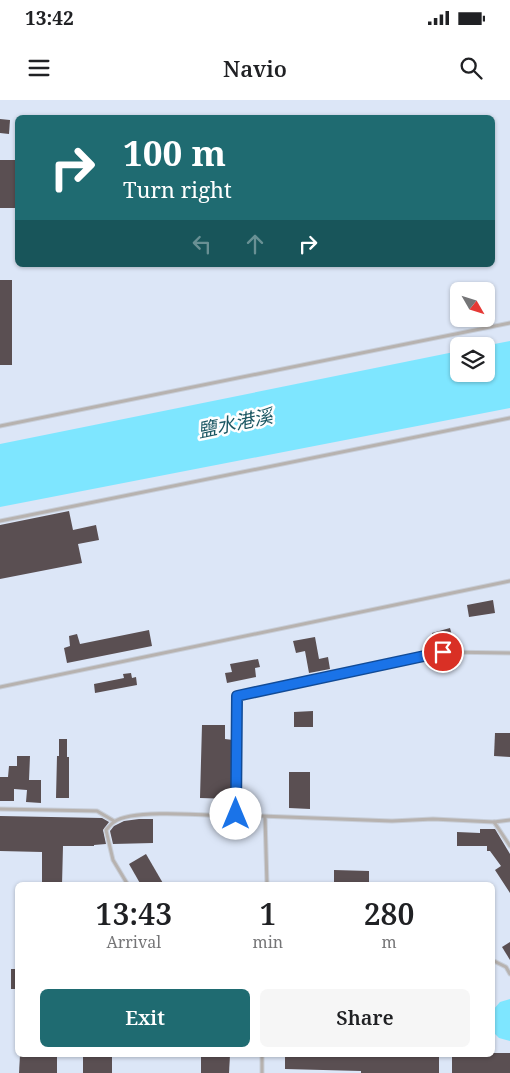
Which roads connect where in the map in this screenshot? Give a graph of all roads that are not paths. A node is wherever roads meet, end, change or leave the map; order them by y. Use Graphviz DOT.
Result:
graph roads {
  1 [pos="510,324"];
  2 [pos="510,418"];
  3 [pos="0,426"];
  4 [pos="0,521"];
  5 [pos="510,581"];
  6 [pos="510,653"];
  7 [pos="0,687"];
  8 [pos="0,809"];
  9 [pos="236,814"];
  10 [pos="265,816"];
  11 [pos="510,820"];
  12 [pos="114,821"];
  13 [pos="494,822"];
  14 [pos="510,846"];
  15 [pos="126,882"];
  16 [pos="267,882"];
  17 [pos="495,962"];
  18 [pos="510,974"];
  19 [pos="262,1057"];
  20 [pos="262,1073"];
  1 -- 3 [label="lane"];
  2 -- 4 [label="lane"];
  5 -- 7 [label="lane"];
  6 -- 9 [label="lane"];
  8 -- 12 [label="lane"];
  9 -- 10 [label="lane"];
  9 -- 12 [label="lane"];
  10 -- 13 [label="lane"];
  10 -- 16 [label="lane"];
  11 -- 13 [label="lane"];
  12 -- 15 [label="lane"];
  13 -- 14 [label="lane"];
  17 -- 18 [label="lane"];
  19 -- 20 [label="lane"];
}
